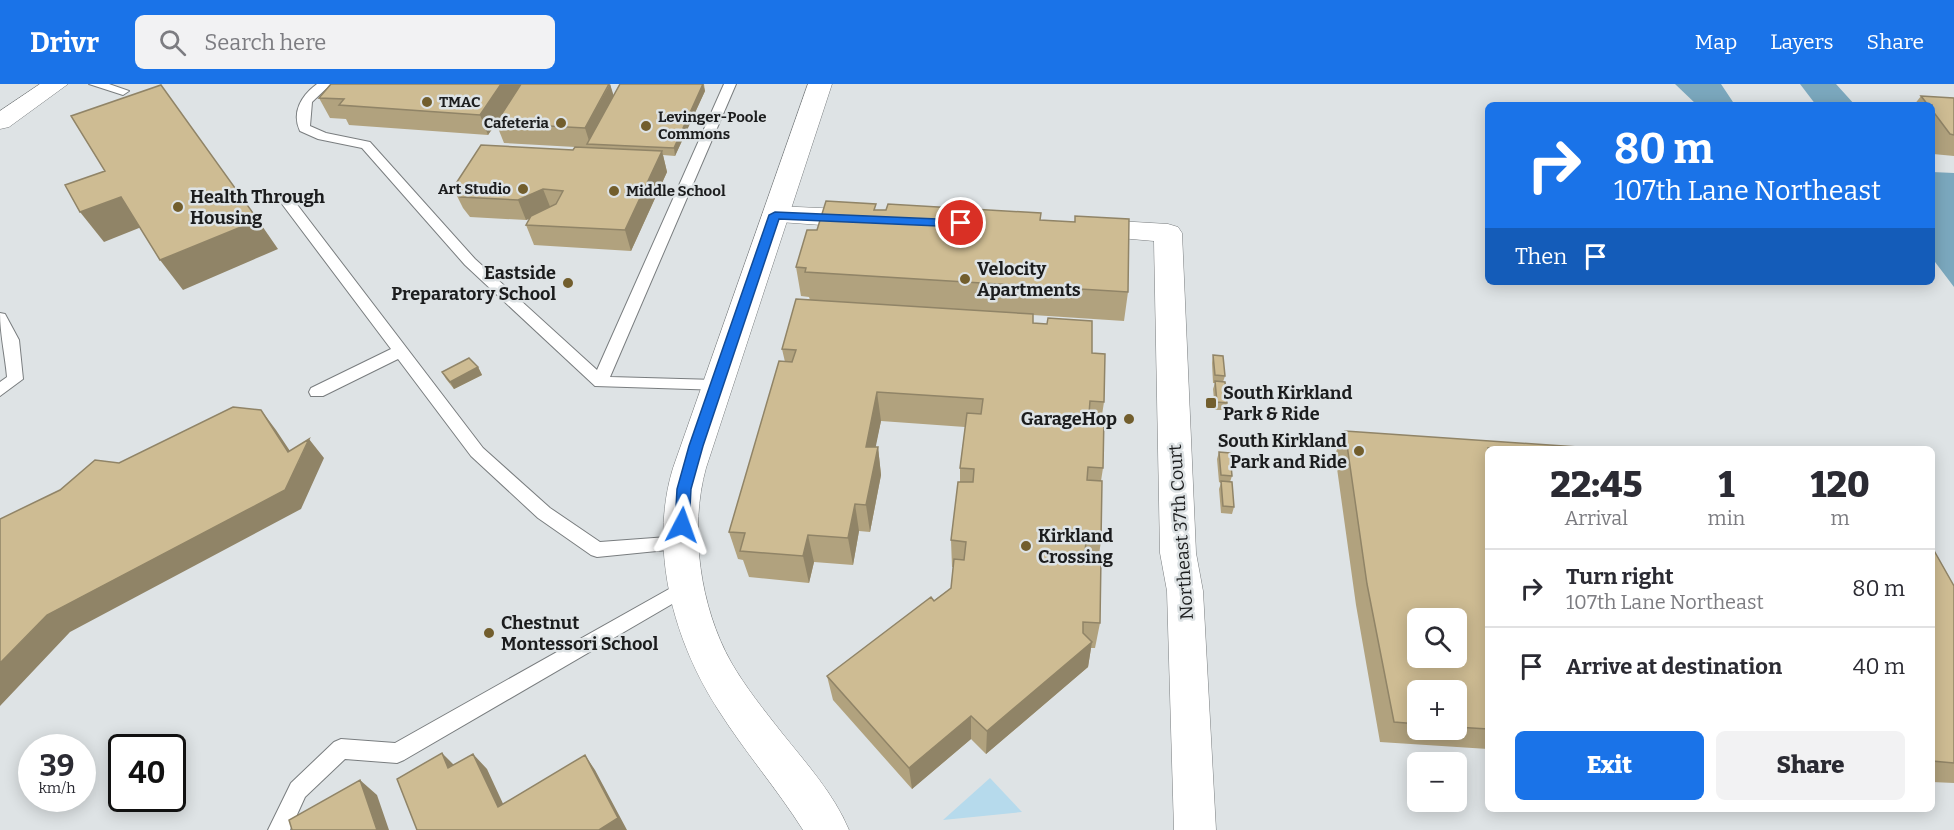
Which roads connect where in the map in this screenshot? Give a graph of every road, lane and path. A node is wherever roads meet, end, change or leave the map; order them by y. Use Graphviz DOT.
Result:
graph roads {
  1 [pos="56,84"];
  2 [pos="95,84"];
  3 [pos="325,84"];
  4 [pos="730,84"];
  5 [pos="820,84"];
  6 [pos="123,91"];
  7 [pos="0,122"];
  8 [pos="284,197"];
  9 [pos="775,215"];
  10 [pos="884,220"];
  11 [pos="1062,227"];
  12 [pos="0,318"];
  13 [pos="400,351"];
  14 [pos="600,382"];
  15 [pos="716,386"];
  16 [pos="0,390"];
  17 [pos="317,392"];
  18 [pos="681,543"];
  19 [pos="685,588"];
  20 [pos="279,830"];
  21 [pos="828,830"];
  22 [pos="1195,830"];
  1 -- 7 [label="street"];
  2 -- 6 [label="lane"];
  3 -- 14 [label="lane"];
  4 -- 14 [label="lane"];
  5 -- 9 [label="street"];
  8 -- 13 [label="lane"];
  9 -- 10 [label="street"];
  9 -- 15 [label="street"];
  11 -- 22 [label="street, Northeast 37th Court"];
  12 -- 16 [label="lane"];
  13 -- 17 [label="lane"];
  13 -- 18 [label="lane"];
  14 -- 15 [label="lane"];
  15 -- 18 [label="street"];
  18 -- 19 [label="street"];
  19 -- 20 [label="lane"];
  19 -- 21 [label="street"];
}
